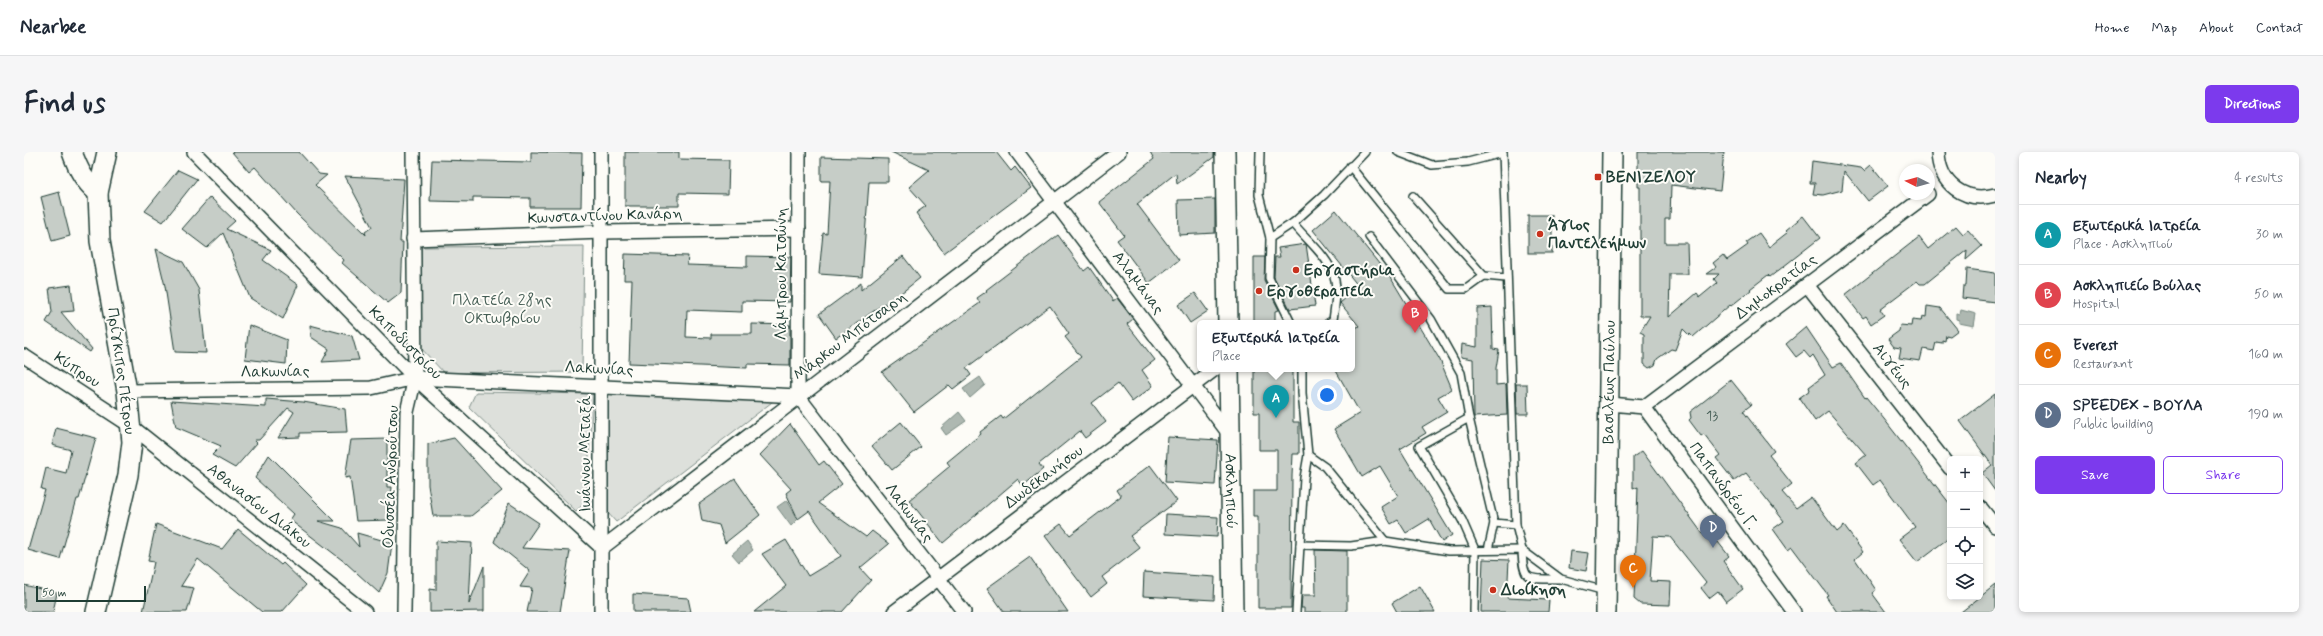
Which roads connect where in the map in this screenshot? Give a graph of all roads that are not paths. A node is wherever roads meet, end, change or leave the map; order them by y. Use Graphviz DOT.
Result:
graph roads {
  1 [pos="72,152"];
  2 [pos="107,152"];
  3 [pos="194,152"];
  4 [pos="413,152"];
  5 [pos="601,152"];
  6 [pos="798,152"];
  7 [pos="1017,152"];
  8 [pos="1119,152"];
  9 [pos="1225,152"];
  10 [pos="1260,152"];
  11 [pos="1365,152"];
  12 [pos="1398,152"];
  13 [pos="1502,152"];
  14 [pos="1612,152"];
  15 [pos="1938,152"];
  16 [pos="1487,154"];
  17 [pos="1350,166"];
  18 [pos="1946,181"];
  19 [pos="1935,189"];
  20 [pos="98,193"];
  21 [pos="1995,195"];
  22 [pos="1413,196"];
  23 [pos="1921,200"];
  24 [pos="1056,201"];
  25 [pos="1292,223"];
  26 [pos="798,229"];
  27 [pos="602,232"];
  28 [pos="1370,236"];
  29 [pos="1270,238"];
  30 [pos="413,239"];
  31 [pos="1484,276"];
  32 [pos="1506,278"];
  33 [pos="1807,285"];
  34 [pos="1228,320"];
  35 [pos="1290,320"];
  36 [pos="1333,320"];
  37 [pos="24,356"];
  38 [pos="1211,372"];
  39 [pos="1229,372"];
  40 [pos="1302,372"];
  41 [pos="415,378"];
  42 [pos="602,385"];
  43 [pos="1193,385"];
  44 [pos="127,391"];
  45 [pos="798,396"];
  46 [pos="1610,404"];
  47 [pos="1644,407"];
  48 [pos="1469,418"];
  49 [pos="131,426"];
  50 [pos="1230,435"];
  51 [pos="1308,455"];
  52 [pos="1947,464"];
  53 [pos="1983,511"];
  54 [pos="1494,523"];
  55 [pos="1516,525"];
  56 [pos="1995,526"];
  57 [pos="1385,541"];
  58 [pos="1300,545"];
  59 [pos="602,548"];
  60 [pos="1475,550"];
  61 [pos="1488,550"];
  62 [pos="1522,550"];
  63 [pos="938,579"];
  64 [pos="1561,579"];
  65 [pos="1607,592"];
  66 [pos="96,612"];
  67 [pos="365,612"];
  68 [pos="404,612"];
  69 [pos="602,612"];
  70 [pos="894,612"];
  71 [pos="964,612"];
  72 [pos="1233,612"];
  73 [pos="1296,612"];
  74 [pos="1474,612"];
  75 [pos="1606,612"];
  76 [pos="1794,612"];
  1 -- 20 [label="street"];
  2 -- 20 [label="street, Πρίγκιπος Πέτρου"];
  3 -- 41 [label="street, Καποδιστρίου"];
  4 -- 30 [label="street, Οδυσσέα Ανδρούτσου"];
  5 -- 27 [label="street, Ιωάννου Μεταξά"];
  6 -- 26 [label="street, Λάμπρου Κατσώνη"];
  7 -- 24 [label="street, Αλαμάνας"];
  8 -- 24 [label="street, Μάρκου Μπότσαρη"];
  9 -- 34 [label="street"];
  10 -- 29 [label="lane"];
  11 -- 17 [label="lane"];
  12 -- 16 [label="lane"];
  13 -- 16 [label="lane"];
  13 -- 32 [label="lane"];
  14 -- 46 [label="street, Βασιλέως Παύλου"];
  15 -- 18 [label="street"];
  17 -- 25 [label="lane"];
  17 -- 31 [label="lane"];
  18 -- 19 [label="street, Δημοκρατίας"];
  18 -- 21 [label="street"];
  20 -- 44 [label="street, Πρίγκιπος Πέτρου"];
  22 -- 31 [label="lane"];
  23 -- 33 [label="street, Δημοκρατίας"];
  24 -- 43 [label="street, Αλαμάνας"];
  24 -- 45 [label="street, Μάρκου Μπότσαρη"];
  25 -- 29 [label="lane"];
  25 -- 36 [label="lane"];
  26 -- 27 [label="street, Κωνσταντίνου Κανάρη"];
  26 -- 45 [label="street, Λάμπρου Κατσώνη"];
  27 -- 30 [label="street, Κωνσταντίνου Κανάρη"];
  27 -- 42 [label="street, Ιωάννου Μεταξά"];
  28 -- 48 [label="lane"];
  29 -- 35 [label="lane"];
  30 -- 41 [label="street, Οδυσσέα Ανδρούτσου"];
  31 -- 32 [label="lane"];
  32 -- 55 [label="lane"];
  33 -- 47 [label="street, Δημοκρατίας"];
  33 -- 52 [label="street, Αιγέως"];
  37 -- 49 [label="street, Κύπρου"];
  38 -- 43 [label="street, Δωδεκανήσου"];
  39 -- 50 [label="street, Ασκληπιού"];
  40 -- 51 [label="lane"];
  41 -- 42 [label="street, Λακωνίας"];
  41 -- 44 [label="street, Λακωνίας"];
  41 -- 59 [label="street, Καποδιστρίου"];
  41 -- 68 [label="street, Οδυσσέα Ανδρούτσου"];
  42 -- 45 [label="street, Λακωνίας"];
  42 -- 59 [label="street, Ιωάννου Μεταξά"];
  43 -- 50 [label="street, Αλαμάνας"];
  43 -- 63 [label="street, Δωδεκανήσου"];
  44 -- 49 [label="street, Πρίγκιπος Πέτρου"];
  45 -- 59 [label="street, Μάρκου Μπότσαρη"];
  45 -- 63 [label="street, Λακωνίας"];
  46 -- 47 [label="street"];
  46 -- 65 [label="street, Βασιλέως Παύλου"];
  47 -- 76 [label="street, Παπανδρέου Γ."];
  48 -- 54 [label="lane"];
  48 -- 60 [label="lane"];
  49 -- 66 [label="street, Πρίγκιπος Πέτρου"];
  49 -- 67 [label="street, Αθανασίου Διάκου"];
  50 -- 72 [label="street, Ασκληπιού"];
  51 -- 57 [label="lane"];
  51 -- 58 [label="lane"];
  53 -- 56 [label="street"];
  54 -- 55 [label="lane"];
  54 -- 61 [label="lane"];
  55 -- 62 [label="lane"];
  57 -- 58 [label="lane"];
  57 -- 60 [label="lane"];
  58 -- 73 [label="lane"];
  59 -- 69 [label="street, Ιωάννου Μεταξά"];
  60 -- 61 [label="lane"];
  60 -- 74 [label="lane"];
  61 -- 62 [label="lane"];
  62 -- 64 [label="lane"];
  62 -- 64 [label="lane"];
  63 -- 70 [label="street, Δωδεκανήσου"];
  63 -- 71 [label="street, Λακωνίας"];
  64 -- 65 [label="lane"];
  65 -- 75 [label="street, Βασιλέως Παύλου"];
}
